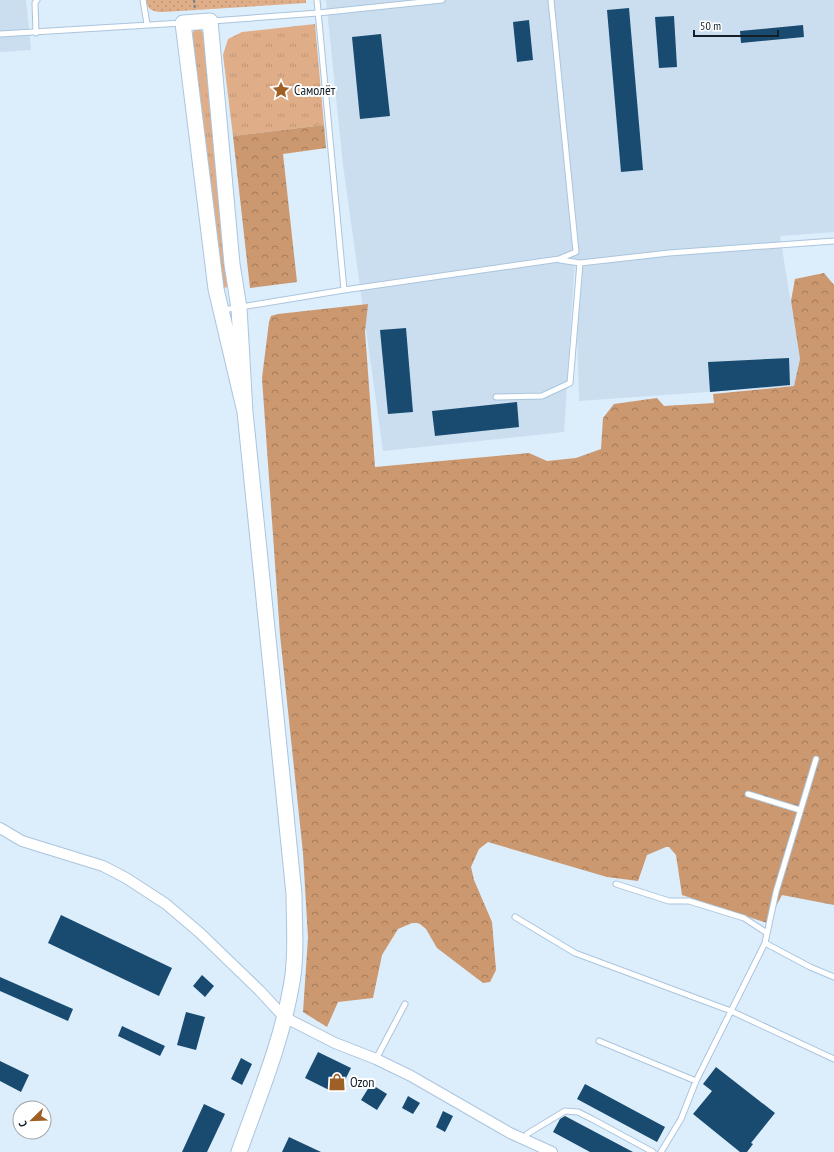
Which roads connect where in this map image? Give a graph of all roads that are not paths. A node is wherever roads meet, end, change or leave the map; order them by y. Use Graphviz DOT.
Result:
graph roads {
  1 [pos="37,0"];
  2 [pos="143,0"];
  3 [pos="317,0"];
  4 [pos="442,0"];
  5 [pos="551,0"];
  6 [pos="318,13"];
  7 [pos="210,22"];
  8 [pos="183,23"];
  9 [pos="147,24"];
  10 [pos="36,33"];
  11 [pos="0,34"];
  12 [pos="834,241"];
  13 [pos="559,259"];
  14 [pos="580,263"];
  15 [pos="344,290"];
  16 [pos="239,308"];
  17 [pos="221,310"];
  18 [pos="496,397"];
  19 [pos="245,412"];
  20 [pos="816,759"];
  21 [pos="748,794"];
  22 [pos="800,810"];
  23 [pos="0,828"];
  24 [pos="616,884"];
  25 [pos="515,917"];
  26 [pos="767,933"];
  27 [pos="765,943"];
  28 [pos="834,977"];
  29 [pos="405,1004"];
  30 [pos="731,1011"];
  31 [pos="284,1017"];
  32 [pos="599,1041"];
  33 [pos="376,1059"];
  34 [pos="834,1059"];
  35 [pos="696,1081"];
  36 [pos="524,1139"];
  37 [pos="239,1152"];
  38 [pos="552,1152"];
  39 [pos="653,1152"];
  40 [pos="661,1152"];
  1 -- 10 [label="lane"];
  2 -- 9 [label="lane"];
  3 -- 6 [label="lane"];
  4 -- 6 [label="lane"];
  5 -- 13 [label="lane"];
  6 -- 7 [label="lane"];
  6 -- 15 [label="lane"];
  7 -- 8 [label="street"];
  7 -- 16 [label="street"];
  8 -- 9 [label="lane"];
  8 -- 17 [label="street"];
  9 -- 10 [label="lane"];
  10 -- 11 [label="lane"];
  12 -- 14 [label="lane"];
  13 -- 14 [label="lane"];
  13 -- 15 [label="lane"];
  14 -- 18 [label="lane"];
  15 -- 16 [label="lane"];
  16 -- 17 [label="lane"];
  16 -- 19 [label="street"];
  17 -- 19 [label="street"];
  19 -- 31 [label="street"];
  20 -- 22 [label="lane"];
  21 -- 22 [label="lane"];
  22 -- 26 [label="lane"];
  23 -- 31 [label="street"];
  24 -- 26 [label="lane"];
  25 -- 30 [label="lane"];
  26 -- 27 [label="lane"];
  27 -- 28 [label="lane"];
  27 -- 30 [label="lane"];
  29 -- 33 [label="lane"];
  30 -- 34 [label="lane"];
  30 -- 35 [label="lane"];
  31 -- 33 [label="street"];
  31 -- 37 [label="street"];
  32 -- 35 [label="lane"];
  33 -- 36 [label="street"];
  35 -- 40 [label="lane"];
  36 -- 38 [label="street"];
  36 -- 39 [label="lane"];
}
